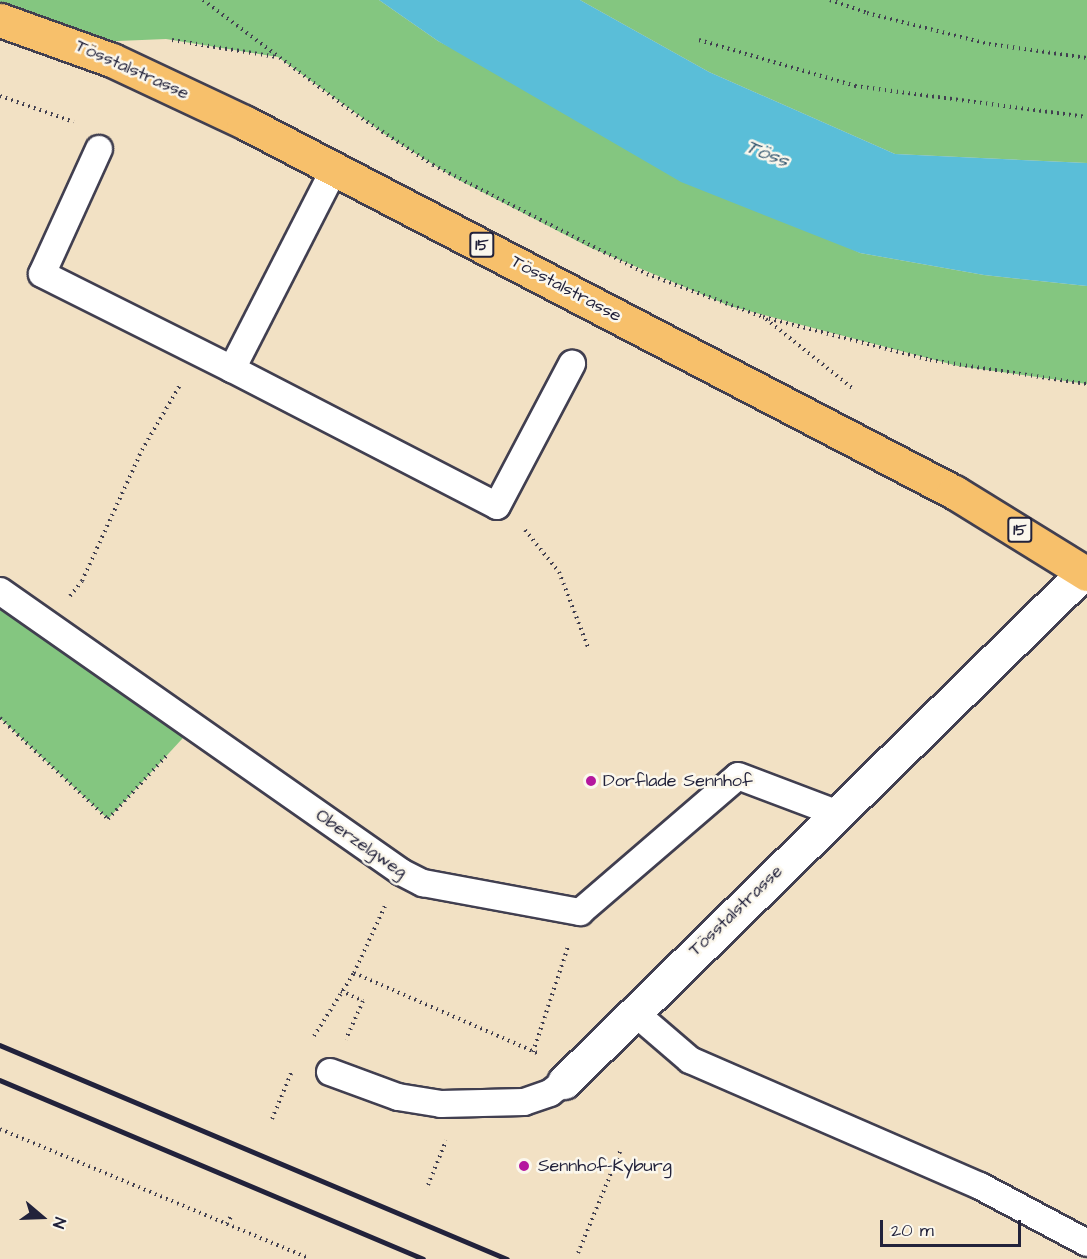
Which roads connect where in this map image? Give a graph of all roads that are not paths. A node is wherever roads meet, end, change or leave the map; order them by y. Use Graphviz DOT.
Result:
graph roads {
  1 [pos="0,20"];
  2 [pos="99,149"];
  3 [pos="334,168"];
  4 [pos="572,364"];
  5 [pos="232,369"];
  6 [pos="1086,573"];
  7 [pos="0,591"];
  8 [pos="836,813"];
  9 [pos="633,1011"];
  10 [pos="330,1072"];
  11 [pos="570,1076"];
  12 [pos="1087,1243"];
  1 -- 3 [label="main road, Tösstalstrasse / 15"];
  2 -- 5 [label="lane"];
  3 -- 5 [label="lane"];
  3 -- 6 [label="main road, Tösstalstrasse / 15"];
  4 -- 5 [label="lane"];
  6 -- 8 [label="street, Tösstalstrasse"];
  7 -- 8 [label="lane, Oberzelgweg"];
  8 -- 9 [label="street, Tösstalstrasse"];
  9 -- 11 [label="street, Tösstalstrasse"];
  9 -- 12 [label="lane"];
  10 -- 11 [label="lane, Tösstalstrasse"];
}
